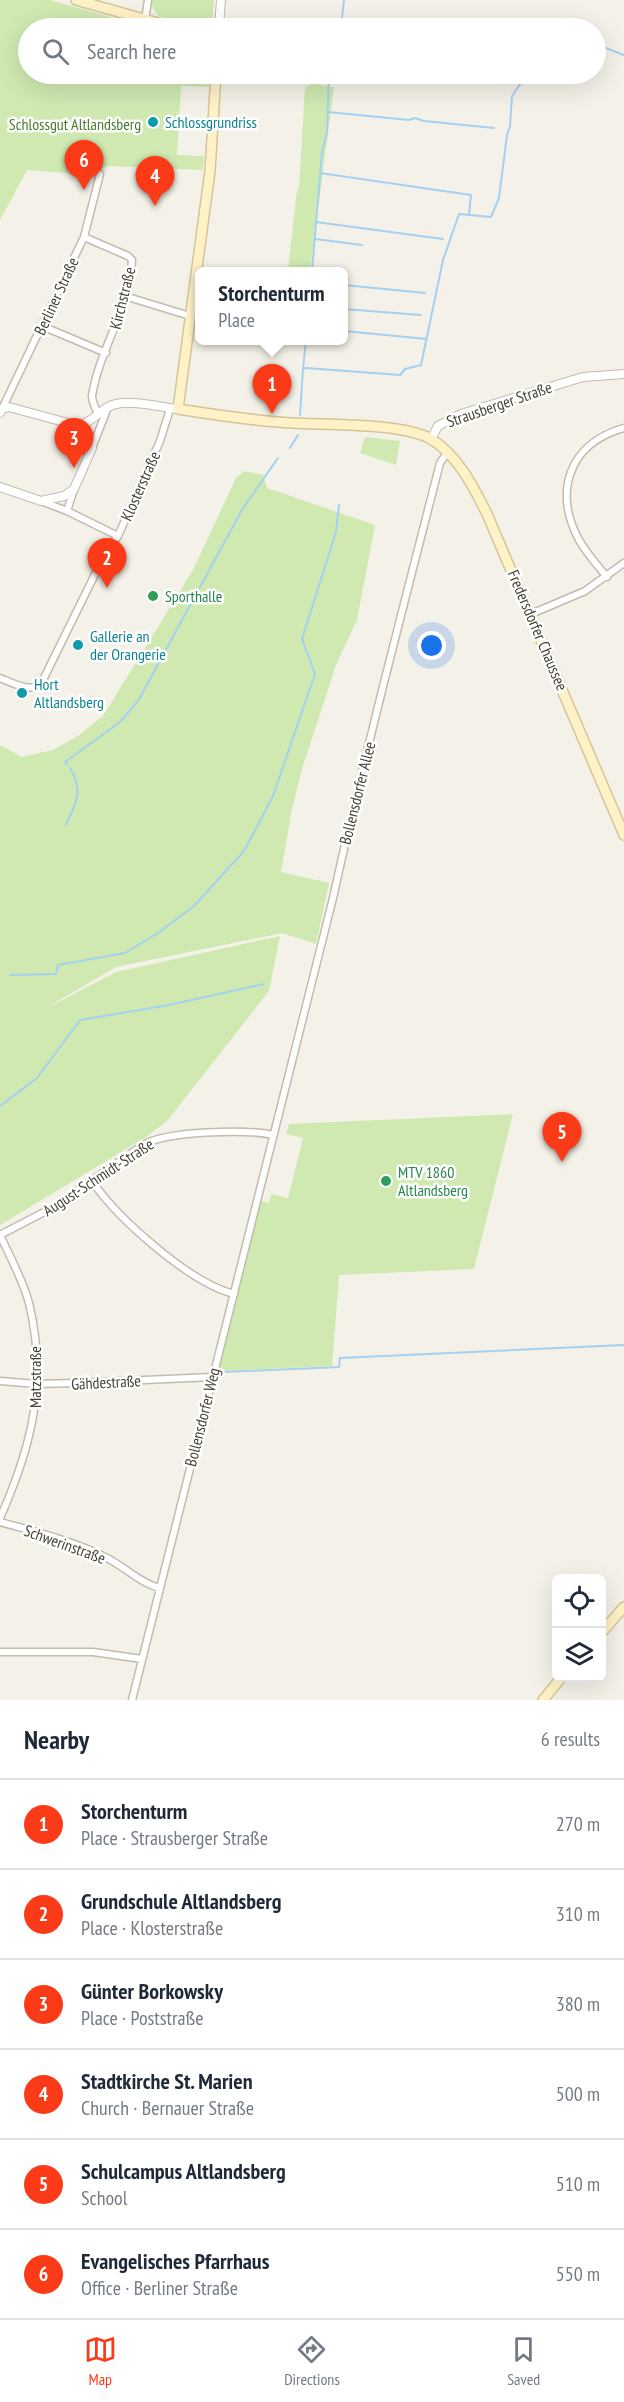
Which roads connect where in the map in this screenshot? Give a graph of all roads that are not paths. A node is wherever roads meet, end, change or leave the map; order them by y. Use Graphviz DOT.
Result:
graph roads {
  1 [pos="76,0"];
  2 [pos="147,0"];
  3 [pos="221,0"];
  4 [pos="138,18"];
  5 [pos="145,18"];
  6 [pos="220,18"];
  7 [pos="215,84"];
  8 [pos="100,174"];
  9 [pos="84,237"];
  10 [pos="197,267"];
  11 [pos="195,280"];
  12 [pos="123,298"];
  13 [pos="190,316"];
  14 [pos="42,326"];
  15 [pos="106,353"];
  16 [pos="624,374"];
  17 [pos="108,407"];
  18 [pos="174,409"];
  19 [pos="1,411"];
  20 [pos="98,414"];
  21 [pos="83,425"];
  22 [pos="624,428"];
  23 [pos="431,439"];
  24 [pos="92,448"];
  25 [pos="447,453"];
  26 [pos="0,487"];
  27 [pos="74,489"];
  28 [pos="41,501"];
  29 [pos="67,511"];
  30 [pos="118,536"];
  31 [pos="624,563"];
  32 [pos="607,577"];
  33 [pos="531,614"];
  34 [pos="0,678"];
  35 [pos="624,835"];
  36 [pos="273,1135"];
  37 [pos="92,1181"];
  38 [pos="0,1235"];
  39 [pos="234,1294"];
  40 [pos="212,1377"];
  41 [pos="0,1381"];
  42 [pos="37,1384"];
  43 [pos="0,1520"];
  44 [pos="159,1588"];
  45 [pos="624,1607"];
  46 [pos="606,1628"];
  47 [pos="0,1652"];
  48 [pos="142,1659"];
  49 [pos="557,1682"];
  50 [pos="132,1700"];
  51 [pos="543,1700"];
  1 -- 4 [label="main road"];
  2 -- 5 [label="street"];
  3 -- 6 [label="street"];
  7 -- 10 [label="main road"];
  8 -- 9 [label="street, Berliner Straße"];
  9 -- 12 [label="street, Kirchstraße"];
  9 -- 14 [label="street, Berliner Straße"];
  11 -- 13 [label="main road"];
  12 -- 13 [label="street"];
  12 -- 15 [label="street, Kirchstraße"];
  13 -- 18 [label="main road"];
  14 -- 15 [label="street"];
  14 -- 19 [label="street, Berliner Straße"];
  15 -- 20 [label="street, Kirchstraße"];
  16 -- 23 [label="street, Strausberger Straße"];
  17 -- 18 [label="street, Strausberger Straße"];
  17 -- 20 [label="street"];
  17 -- 24 [label="street"];
  18 -- 23 [label="main road, Strausberger Straße"];
  18 -- 30 [label="street, Klosterstraße"];
  19 -- 21 [label="street"];
  20 -- 21 [label="street"];
  21 -- 24 [label="street"];
  22 -- 32 [label="street"];
  23 -- 25 [label="main road, Fredersdorfer Chaussee"];
  24 -- 27 [label="street"];
  25 -- 33 [label="main road, Fredersdorfer Chaussee"];
  25 -- 36 [label="street, Bollensdorfer Allee"];
  26 -- 28 [label="street"];
  27 -- 28 [label="street"];
  27 -- 29 [label="street"];
  28 -- 29 [label="street"];
  29 -- 30 [label="street"];
  30 -- 34 [label="street, Klosterstraße"];
  31 -- 32 [label="street"];
  32 -- 33 [label="street"];
  33 -- 35 [label="main road, Fredersdorfer Chaussee"];
  36 -- 37 [label="street, August-Schmidt-Straße"];
  36 -- 39 [label="street, Bollensdorfer Weg"];
  37 -- 38 [label="street, August-Schmidt-Straße"];
  37 -- 39 [label="street"];
  38 -- 42 [label="street, Matzstraße"];
  39 -- 40 [label="street, Bollensdorfer Weg"];
  40 -- 42 [label="street, Gähdestraße"];
  40 -- 44 [label="street, Bollensdorfer Weg"];
  41 -- 42 [label="street, Gähdestraße"];
  42 -- 43 [label="street, Matzstraße"];
  43 -- 44 [label="street, Schwerinstraße"];
  44 -- 48 [label="street, Bollensdorfer Weg"];
  45 -- 46 [label="main road"];
  47 -- 48 [label="street"];
  48 -- 50 [label="street, Bollensdorfer Weg"];
  49 -- 51 [label="main road"];
}
